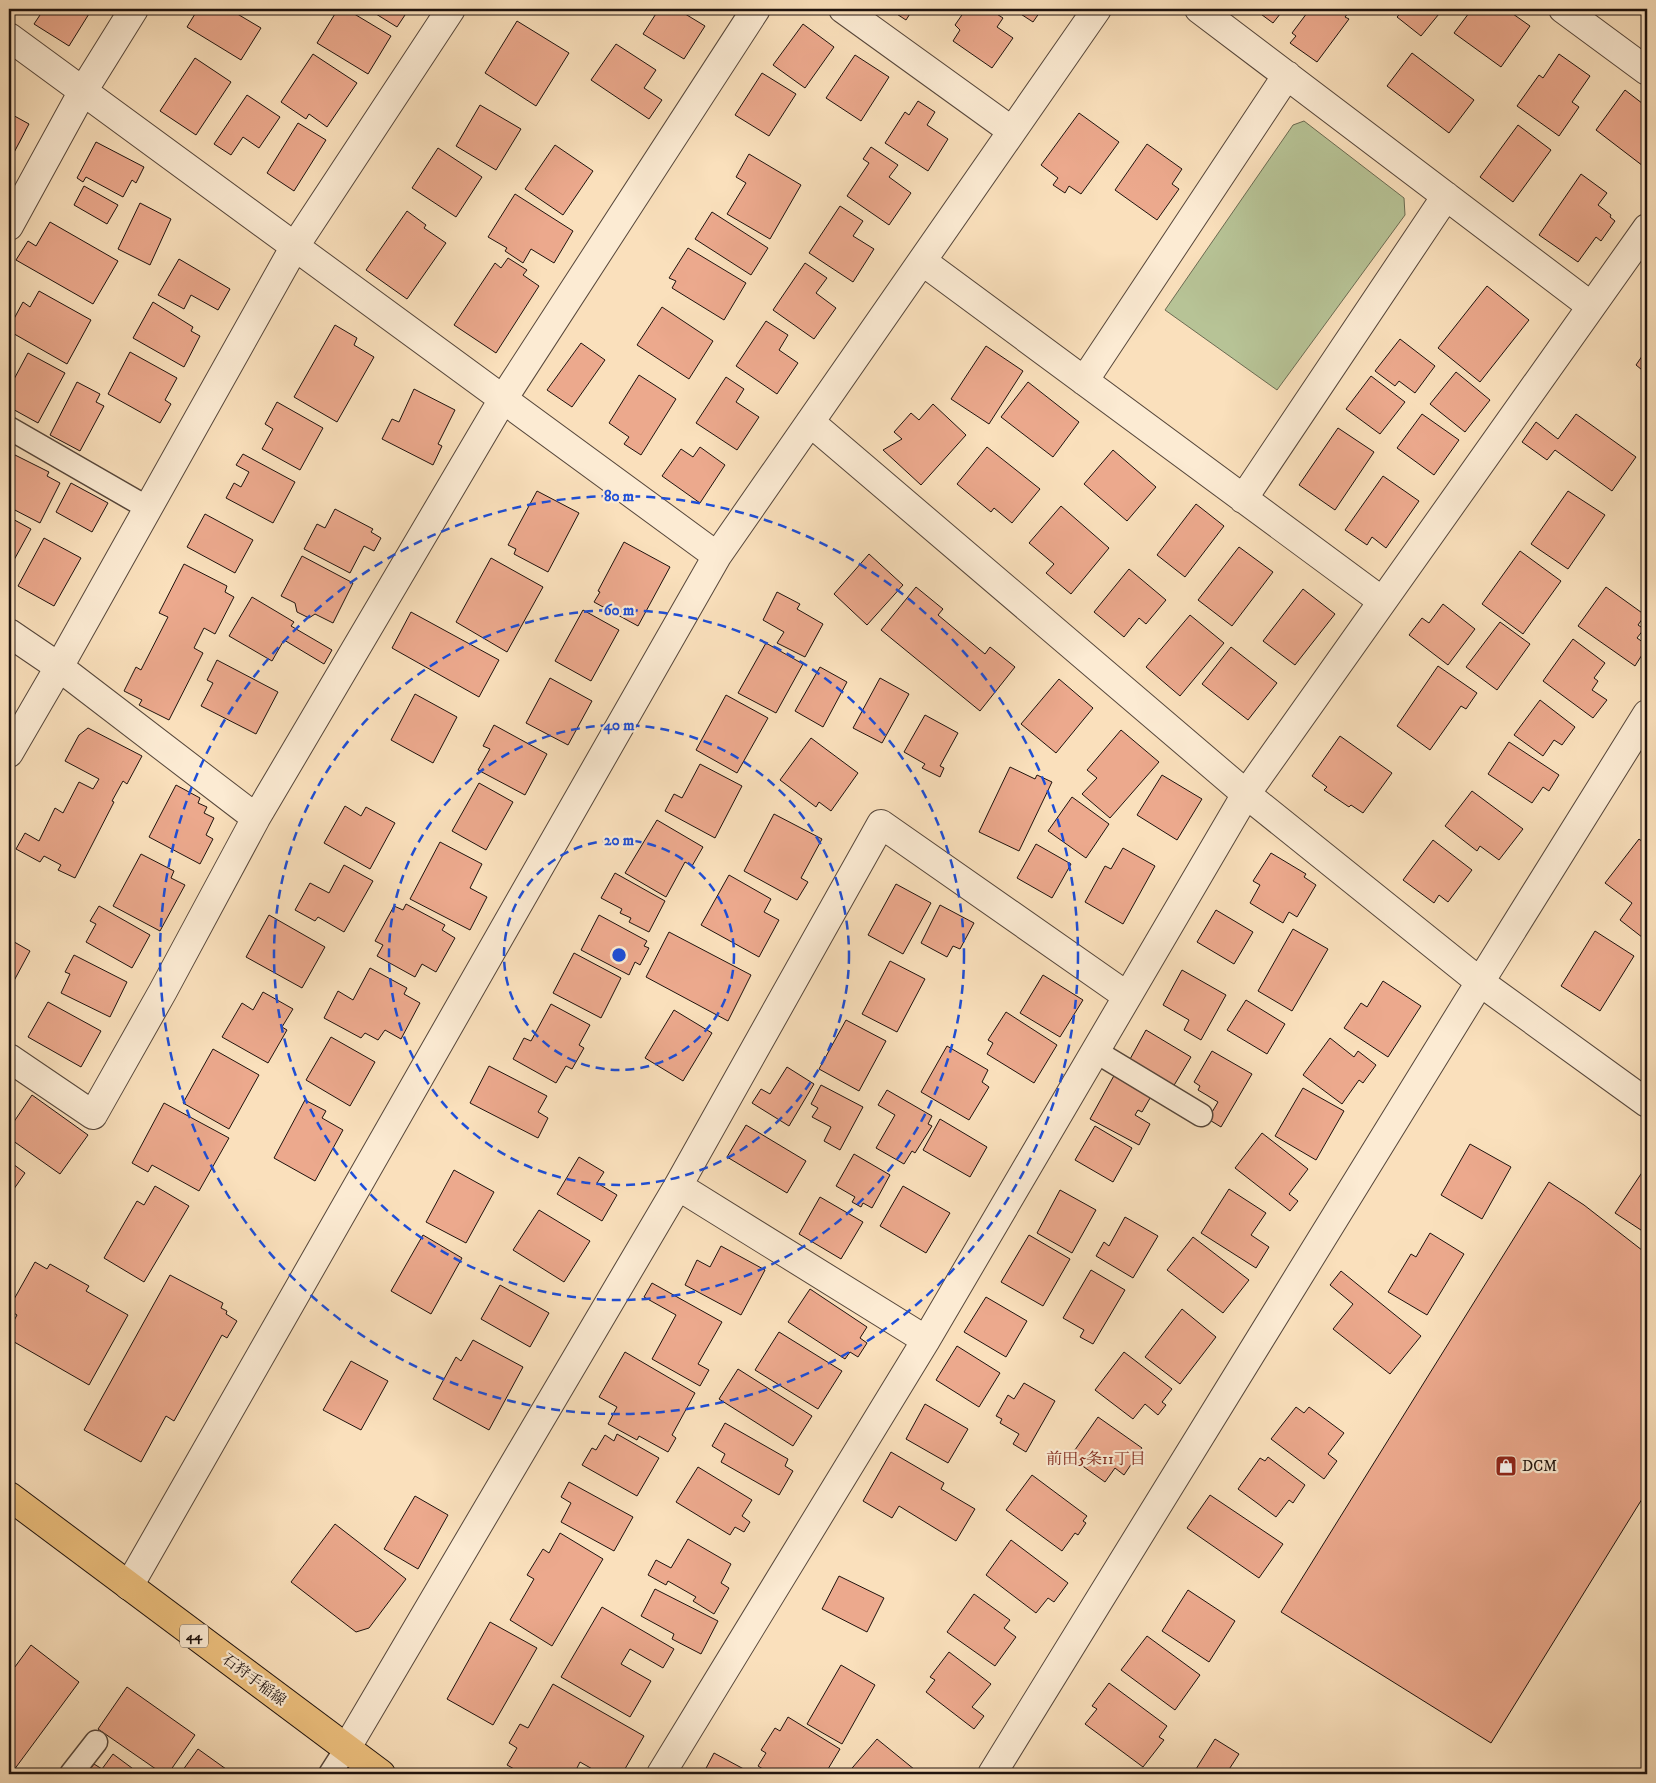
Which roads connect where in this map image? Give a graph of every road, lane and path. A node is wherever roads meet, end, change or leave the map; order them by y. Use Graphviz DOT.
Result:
graph roads {
  1 [pos="134,9"];
  2 [pos="451,9"];
  3 [pos="756,9"];
  4 [pos="842,9"];
  5 [pos="1097,9"];
  6 [pos="1199,9"];
  7 [pos="1563,9"];
  8 [pos="9,37"];
  9 [pos="1647,71"];
  10 [pos="1287,75"];
  11 [pos="83,91"];
  12 [pos="1012,131"];
  13 [pos="1446,196"];
  14 [pos="9,226"];
  15 [pos="1647,228"];
  16 [pos="295,246"];
  17 [pos="922,261"];
  18 [pos="1591,306"];
  19 [pos="1084,381"];
  20 [pos="504,399"];
  21 [pos="810,422"];
  22 [pos="9,428"];
  23 [pos="1243,498"];
  24 [pos="148,508"];
  25 [pos="718,556"];
  26 [pos="1382,601"];
  27 [pos="9,633"];
  28 [pos="59,667"];
  29 [pos="1647,714"];
  30 [pos="9,752"];
  31 [pos="1246,794"];
  32 [pos="256,818"];
  33 [pos="1480,982"];
  34 [pos="1127,996"];
  35 [pos="1095,1051"];
  36 [pos="9,1058"];
  37 [pos="1647,1103"];
  38 [pos="1201,1114"];
  39 [pos="678,1186"];
  40 [pos="926,1340"];
  41 [pos="9,1496"];
  42 [pos="128,1586"];
  43 [pos="96,1742"];
  44 [pos="346,1749"];
  45 [pos="71,1774"];
  46 [pos="330,1774"];
  47 [pos="381,1774"];
  48 [pos="661,1774"];
  49 [pos="992,1774"];
  1 -- 11 [label="street"];
  2 -- 16 [label="street"];
  3 -- 20 [label="street"];
  4 -- 12 [label="street"];
  5 -- 12 [label="street"];
  6 -- 10 [label="street"];
  7 -- 9 [label="street"];
  8 -- 11 [label="street"];
  10 -- 13 [label="street"];
  10 -- 19 [label="street"];
  11 -- 14 [label="street"];
  11 -- 16 [label="street"];
  12 -- 17 [label="street"];
  13 -- 18 [label="street"];
  13 -- 23 [label="street"];
  15 -- 18 [label="street"];
  16 -- 20 [label="street"];
  16 -- 24 [label="street"];
  17 -- 19 [label="street"];
  17 -- 21 [label="street"];
  18 -- 26 [label="street"];
  19 -- 23 [label="street"];
  20 -- 25 [label="street"];
  20 -- 32 [label="street"];
  21 -- 25 [label="street"];
  21 -- 31 [label="street"];
  22 -- 24 [label="lane"];
  23 -- 26 [label="street"];
  24 -- 28 [label="street"];
  25 -- 42 [label="street"];
  26 -- 31 [label="street"];
  27 -- 28 [label="street"];
  28 -- 30 [label="street"];
  28 -- 32 [label="street"];
  29 -- 33 [label="street"];
  31 -- 33 [label="street"];
  31 -- 34 [label="street"];
  32 -- 36 [label="street"];
  33 -- 37 [label="street"];
  33 -- 49 [label="street"];
  34 -- 35 [label="street"];
  34 -- 39 [label="street"];
  35 -- 38 [label="lane"];
  35 -- 40 [label="street"];
  39 -- 40 [label="street"];
  39 -- 44 [label="street"];
  40 -- 48 [label="street"];
  41 -- 42 [label="main road, 石狩手稲線 / 44"];
  42 -- 44 [label="main road, 石狩手稲線 / 44"];
  43 -- 45 [label="lane"];
  44 -- 46 [label="lane"];
  44 -- 47 [label="main road, 石狩手稲線 / 44"];
}
